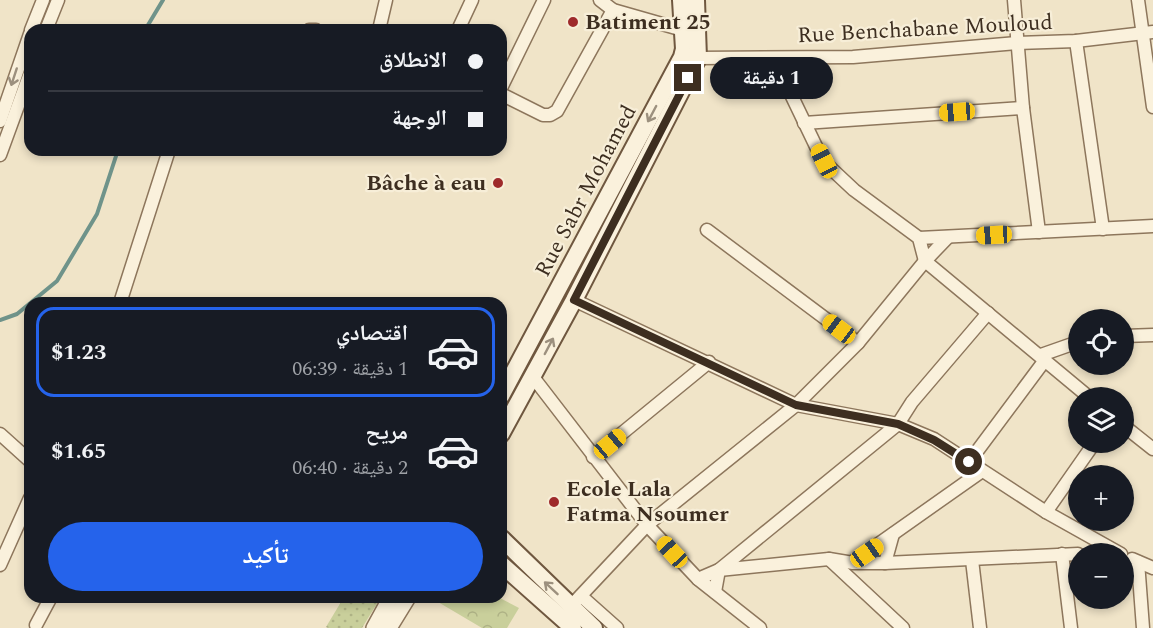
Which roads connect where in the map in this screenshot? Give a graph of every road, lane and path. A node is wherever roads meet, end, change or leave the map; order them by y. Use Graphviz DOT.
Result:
graph roads {
  1 [pos="43,0"];
  2 [pos="57,0"];
  3 [pos="386,0"];
  4 [pos="472,0"];
  5 [pos="544,0"];
  6 [pos="600,0"];
  7 [pos="681,0"];
  8 [pos="696,0"];
  9 [pos="1014,0"];
  10 [pos="1138,0"];
  11 [pos="613,10"];
  12 [pos="34,24"];
  13 [pos="48,24"];
  14 [pos="380,24"];
  15 [pos="461,24"];
  16 [pos="683,30"];
  17 [pos="1147,33"];
  18 [pos="1076,41"];
  19 [pos="1017,43"];
  20 [pos="24,52"];
  21 [pos="698,58"];
  22 [pos="774,59"];
  23 [pos="507,76"];
  24 [pos="24,89"];
  25 [pos="507,97"];
  26 [pos="1153,107"];
  27 [pos="1023,108"];
  28 [pos="0,121"];
  29 [pos="804,123"];
  30 [pos="0,155"];
  31 [pos="167,156"];
  32 [pos="1153,226"];
  33 [pos="1103,229"];
  34 [pos="707,230"];
  35 [pos="1039,232"];
  36 [pos="948,237"];
  37 [pos="919,238"];
  38 [pos="925,261"];
  39 [pos="122,297"];
  40 [pos="574,300"];
  41 [pos="988,313"];
  42 [pos="1147,334"];
  43 [pos="858,343"];
  44 [pos="1153,344"];
  45 [pos="1068,347"];
  46 [pos="1043,358"];
  47 [pos="709,362"];
  48 [pos="533,377"];
  49 [pos="507,385"];
  50 [pos="1077,387"];
  51 [pos="796,405"];
  52 [pos="507,423"];
  53 [pos="898,424"];
  54 [pos="0,434"];
  55 [pos="1134,434"];
  56 [pos="1153,449"];
  57 [pos="1087,453"];
  58 [pos="24,455"];
  59 [pos="593,457"];
  60 [pos="969,462"];
  61 [pos="982,471"];
  62 [pos="24,511"];
  63 [pos="1046,512"];
  64 [pos="647,525"];
  65 [pos="894,534"];
  66 [pos="507,543"];
  67 [pos="1102,543"];
  68 [pos="1062,554"];
  69 [pos="1068,554"];
  70 [pos="972,560"];
  71 [pos="1134,560"];
  72 [pos="1138,562"];
  73 [pos="833,563"];
  74 [pos="853,563"];
  75 [pos="885,563"];
  76 [pos="0,565"];
  77 [pos="1153,568"];
  78 [pos="507,569"];
  79 [pos="719,570"];
  80 [pos="698,579"];
  81 [pos="715,592"];
  82 [pos="576,601"];
  83 [pos="48,603"];
  84 [pos="388,603"];
  85 [pos="404,603"];
  86 [pos="36,625"];
  87 [pos="374,628"];
  88 [pos="389,628"];
  89 [pos="573,628"];
  90 [pos="594,628"];
  91 [pos="617,628"];
  92 [pos="760,628"];
  93 [pos="903,628"];
  94 [pos="980,628"];
  95 [pos="1071,628"];
  96 [pos="1143,628"];
  1 -- 12 [label="street"];
  2 -- 13 [label="street"];
  3 -- 14 [label="street"];
  4 -- 15 [label="street"];
  5 -- 23 [label="street"];
  6 -- 11 [label="street"];
  7 -- 16 [label="main road, Rue Sabr Mohamed"];
  8 -- 21 [label="main road"];
  9 -- 19 [label="street"];
  10 -- 17 [label="street"];
  11 -- 16 [label="street"];
  11 -- 25 [label="street"];
  16 -- 49 [label="main road, Rue Sabr Mohamed, one-way"];
  17 -- 18 [label="street, Rue Benchabane Mouloud"];
  17 -- 26 [label="street"];
  18 -- 19 [label="street, Rue Benchabane Mouloud"];
  18 -- 33 [label="street"];
  19 -- 22 [label="street, Rue Benchabane Mouloud"];
  19 -- 27 [label="street"];
  20 -- 28 [label="street, one-way"];
  21 -- 22 [label="street, Rue Benchabane Mouloud"];
  21 -- 40 [label="main road"];
  22 -- 29 [label="street"];
  24 -- 30 [label="street"];
  27 -- 29 [label="street"];
  27 -- 35 [label="street"];
  29 -- 37 [label="street"];
  31 -- 39 [label="street"];
  32 -- 33 [label="street"];
  33 -- 35 [label="street"];
  34 -- 43 [label="street"];
  35 -- 36 [label="street"];
  36 -- 37 [label="street"];
  36 -- 38 [label="street"];
  37 -- 38 [label="street"];
  38 -- 41 [label="street"];
  38 -- 43 [label="street"];
  40 -- 47 [label="street"];
  48 -- 40 [label="main road, one-way"];
  41 -- 46 [label="street"];
  41 -- 53 [label="street"];
  42 -- 44 [label="street"];
  43 -- 51 [label="street"];
  45 -- 46 [label="street"];
  46 -- 50 [label="street"];
  46 -- 60 [label="street"];
  47 -- 51 [label="street"];
  47 -- 59 [label="street"];
  48 -- 52 [label="main road"];
  48 -- 59 [label="street"];
  51 -- 53 [label="street"];
  51 -- 64 [label="street"];
  53 -- 60 [label="street"];
  53 -- 79 [label="street"];
  54 -- 58 [label="street"];
  55 -- 56 [label="street"];
  57 -- 63 [label="street"];
  59 -- 64 [label="street"];
  60 -- 61 [label="street"];
  61 -- 63 [label="street"];
  61 -- 65 [label="street"];
  62 -- 76 [label="street"];
  63 -- 67 [label="street"];
  64 -- 80 [label="street"];
  64 -- 82 [label="street"];
  65 -- 74 [label="street"];
  65 -- 75 [label="street"];
  82 -- 66 [label="main road, one-way"];
  68 -- 69 [label="street"];
  68 -- 70 [label="street"];
  68 -- 95 [label="street"];
  70 -- 75 [label="street"];
  70 -- 94 [label="street"];
  71 -- 72 [label="street"];
  72 -- 77 [label="street"];
  72 -- 96 [label="street"];
  73 -- 74 [label="street"];
  73 -- 79 [label="street"];
  73 -- 93 [label="street"];
  74 -- 75 [label="street"];
  78 -- 89 [label="main road"];
  79 -- 80 [label="street"];
  79 -- 81 [label="street"];
  80 -- 81 [label="street"];
  81 -- 92 [label="street"];
  82 -- 90 [label="main road"];
  82 -- 91 [label="street"];
  83 -- 86 [label="street"];
  84 -- 87 [label="street"];
  85 -- 88 [label="street"];
}
